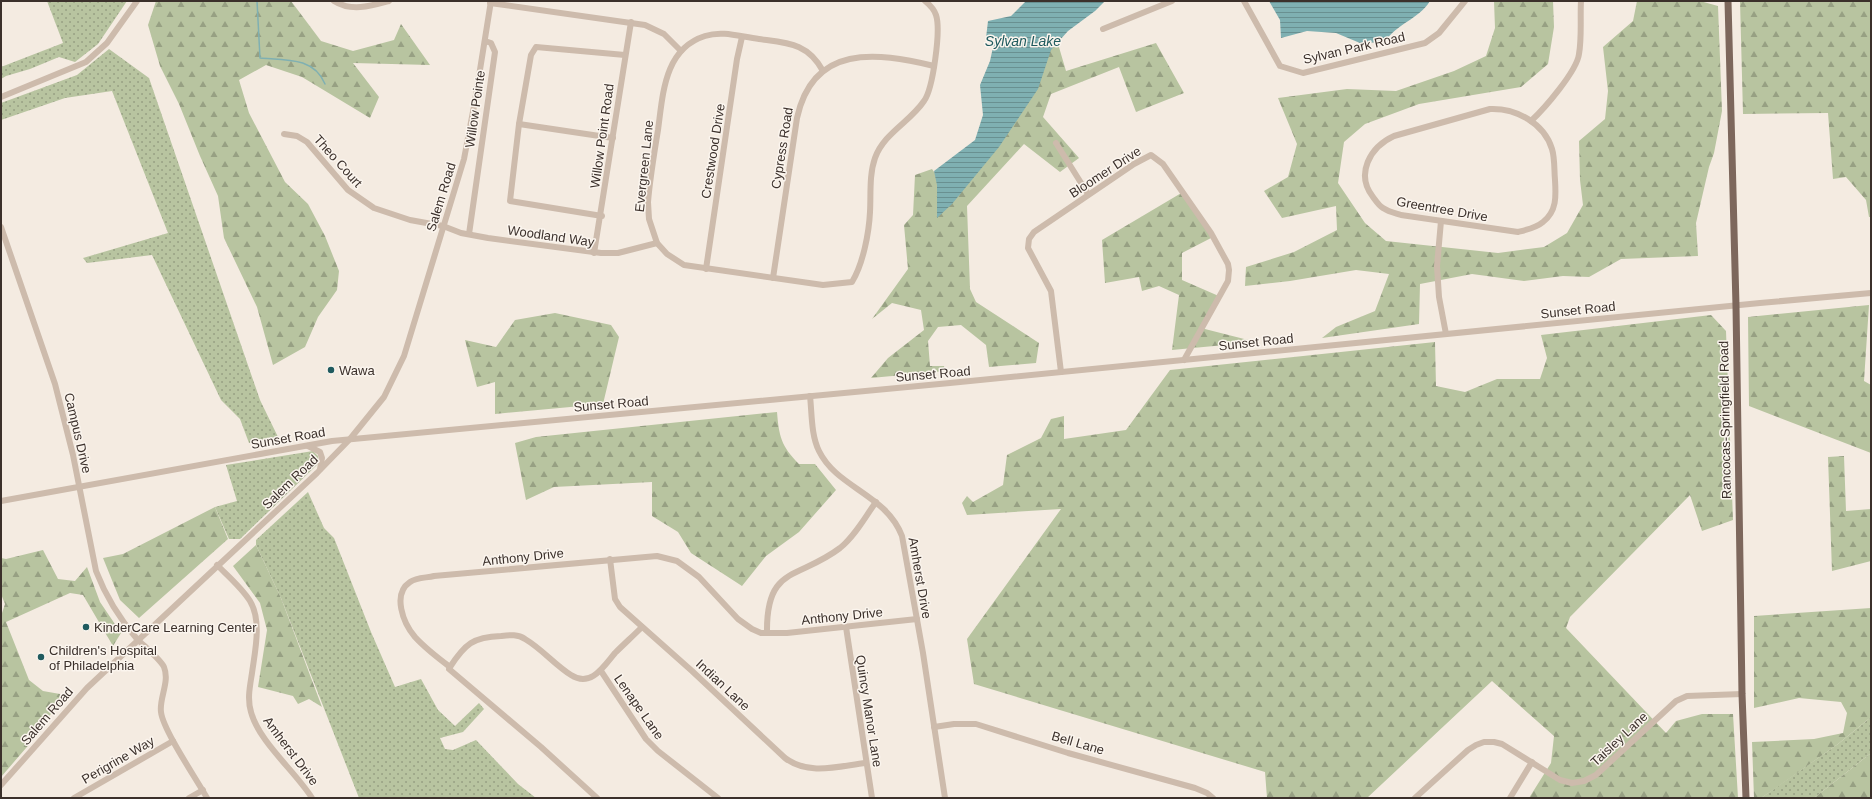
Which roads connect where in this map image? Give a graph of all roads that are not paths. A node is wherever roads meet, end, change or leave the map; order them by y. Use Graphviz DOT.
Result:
graph roads {
  1 [pos="137,1"];
  2 [pos="334,1"];
  3 [pos="389,1"];
  4 [pos="925,1"];
  5 [pos="1172,1"];
  6 [pos="1244,1"];
  7 [pos="1465,1"];
  8 [pos="1581,1"];
  9 [pos="1728,1"];
  10 [pos="490,2"];
  11 [pos="631,22"];
  12 [pos="1103,29"];
  13 [pos="742,37"];
  14 [pos="485,41"];
  15 [pos="681,51"];
  16 [pos="625,55"];
  17 [pos="934,66"];
  18 [pos="823,71"];
  19 [pos="1,97"];
  20 [pos="1531,121"];
  21 [pos="519,124"];
  22 [pos="284,134"];
  23 [pos="613,138"];
  24 [pos="1056,143"];
  25 [pos="1088,194"];
  26 [pos="602,216"];
  27 [pos="1441,221"];
  28 [pos="444,226"];
  29 [pos="1,227"];
  30 [pos="469,234"];
  31 [pos="657,243"];
  32 [pos="594,253"];
  33 [pos="706,269"];
  34 [pos="773,278"];
  35 [pos="1871,293"];
  36 [pos="1736,306"];
  37 [pos="1446,334"];
  38 [pos="1184,360"];
  39 [pos="1061,372"];
  40 [pos="810,396"];
  41 [pos="350,439"];
  42 [pos="304,445"];
  43 [pos="320,469"];
  44 [pos="79,487"];
  45 [pos="1,501"];
  46 [pos="876,502"];
  47 [pos="610,559"];
  48 [pos="217,565"];
  49 [pos="917,619"];
  50 [pos="642,627"];
  51 [pos="846,627"];
  52 [pos="767,634"];
  53 [pos="138,640"];
  54 [pos="450,667"];
  55 [pos="601,671"];
  56 [pos="1742,694"];
  57 [pos="934,727"];
  58 [pos="173,741"];
  59 [pos="1532,762"];
  60 [pos="866,763"];
  61 [pos="1,785"];
  62 [pos="202,790"];
  63 [pos="74,798"];
  64 [pos="189,798"];
  65 [pos="207,798"];
  66 [pos="312,798"];
  67 [pos="597,798"];
  68 [pos="718,798"];
  69 [pos="872,798"];
  70 [pos="945,798"];
  71 [pos="1213,798"];
  72 [pos="1415,798"];
  73 [pos="1510,798"];
  74 [pos="1746,798"];
  1 -- 19 [label="street"];
  2 -- 3 [label="street"];
  4 -- 17 [label="street"];
  5 -- 12 [label="street"];
  6 -- 7 [label="street, Sylvan Park Road"];
  8 -- 20 [label="street"];
  9 -- 36 [label="main road, Rancocas-Springfield Road"];
  10 -- 11 [label="street"];
  10 -- 14 [label="street, Salem Road"];
  11 -- 15 [label="street"];
  11 -- 16 [label="street, Willow Point Road"];
  13 -- 15 [label="street, Evergreen Lane"];
  13 -- 18 [label="street, Evergreen Lane"];
  13 -- 33 [label="street, Crestwood Drive"];
  14 -- 28 [label="street, Salem Road"];
  14 -- 30 [label="street, Willow Pointe"];
  15 -- 31 [label="street, Evergreen Lane"];
  16 -- 21 [label="street"];
  16 -- 23 [label="street, Willow Point Road"];
  17 -- 18 [label="street, Cypress Road"];
  17 -- 34 [label="street, Evergreen Lane"];
  18 -- 34 [label="street, Cypress Road"];
  20 -- 27 [label="street, Greentree Drive"];
  20 -- 27 [label="street, Greentree Drive"];
  21 -- 23 [label="street"];
  21 -- 26 [label="street"];
  22 -- 28 [label="street, Theo Court"];
  23 -- 26 [label="street, Willow Point Road"];
  24 -- 25 [label="street"];
  25 -- 38 [label="street, Bloomer Drive"];
  25 -- 39 [label="street, Bloomer Drive"];
  26 -- 32 [label="street, Willow Point Road"];
  27 -- 37 [label="street"];
  28 -- 30 [label="street, Woodland Way"];
  28 -- 41 [label="street, Salem Road"];
  29 -- 44 [label="street, Campus Drive"];
  30 -- 32 [label="street, Woodland Way"];
  31 -- 32 [label="street, Woodland Way"];
  31 -- 33 [label="street, Evergreen Lane"];
  33 -- 34 [label="street, Evergreen Lane"];
  35 -- 36 [label="street, Sunset Road"];
  36 -- 37 [label="street, Sunset Road"];
  36 -- 56 [label="main road, Rancocas-Springfield Road"];
  37 -- 38 [label="street, Sunset Road"];
  38 -- 39 [label="street, Sunset Road"];
  39 -- 40 [label="street, Sunset Road"];
  40 -- 41 [label="street, Sunset Road"];
  40 -- 46 [label="street, Amherst Drive"];
  41 -- 42 [label="street, Sunset Road"];
  41 -- 43 [label="street, Salem Road"];
  42 -- 43 [label="street"];
  42 -- 44 [label="street, Sunset Road"];
  43 -- 48 [label="street, Salem Road"];
  44 -- 45 [label="street, Sunset Road"];
  44 -- 53 [label="street, Campus Drive"];
  46 -- 49 [label="street, Amherst Drive"];
  46 -- 52 [label="street"];
  47 -- 50 [label="street, Indian Lane"];
  47 -- 52 [label="street, Anthony Drive"];
  47 -- 54 [label="street, Anthony Drive"];
  48 -- 53 [label="street, Salem Road"];
  48 -- 66 [label="street, Amherst Drive"];
  49 -- 51 [label="street, Anthony Drive"];
  49 -- 57 [label="street, Amherst Drive"];
  50 -- 55 [label="street"];
  50 -- 60 [label="street, Indian Lane"];
  51 -- 52 [label="street, Anthony Drive"];
  51 -- 60 [label="street, Quincy Manor Lane"];
  53 -- 58 [label="street, Campus Drive"];
  53 -- 61 [label="street, Salem Road"];
  54 -- 55 [label="street"];
  54 -- 67 [label="street, Anthony Drive"];
  55 -- 68 [label="street, Lenape Lane"];
  56 -- 59 [label="street, Taisley Lane"];
  56 -- 74 [label="main road, Rancocas-Springfield Road"];
  57 -- 70 [label="street, Amherst Drive"];
  57 -- 71 [label="street, Bell Lane"];
  58 -- 62 [label="street, Campus Drive"];
  58 -- 63 [label="street, Perigrine Way"];
  59 -- 72 [label="street, Taisley Lane"];
  59 -- 73 [label="street"];
  60 -- 69 [label="street, Quincy Manor Lane"];
  62 -- 64 [label="street"];
  62 -- 65 [label="street, Campus Drive"];
}
